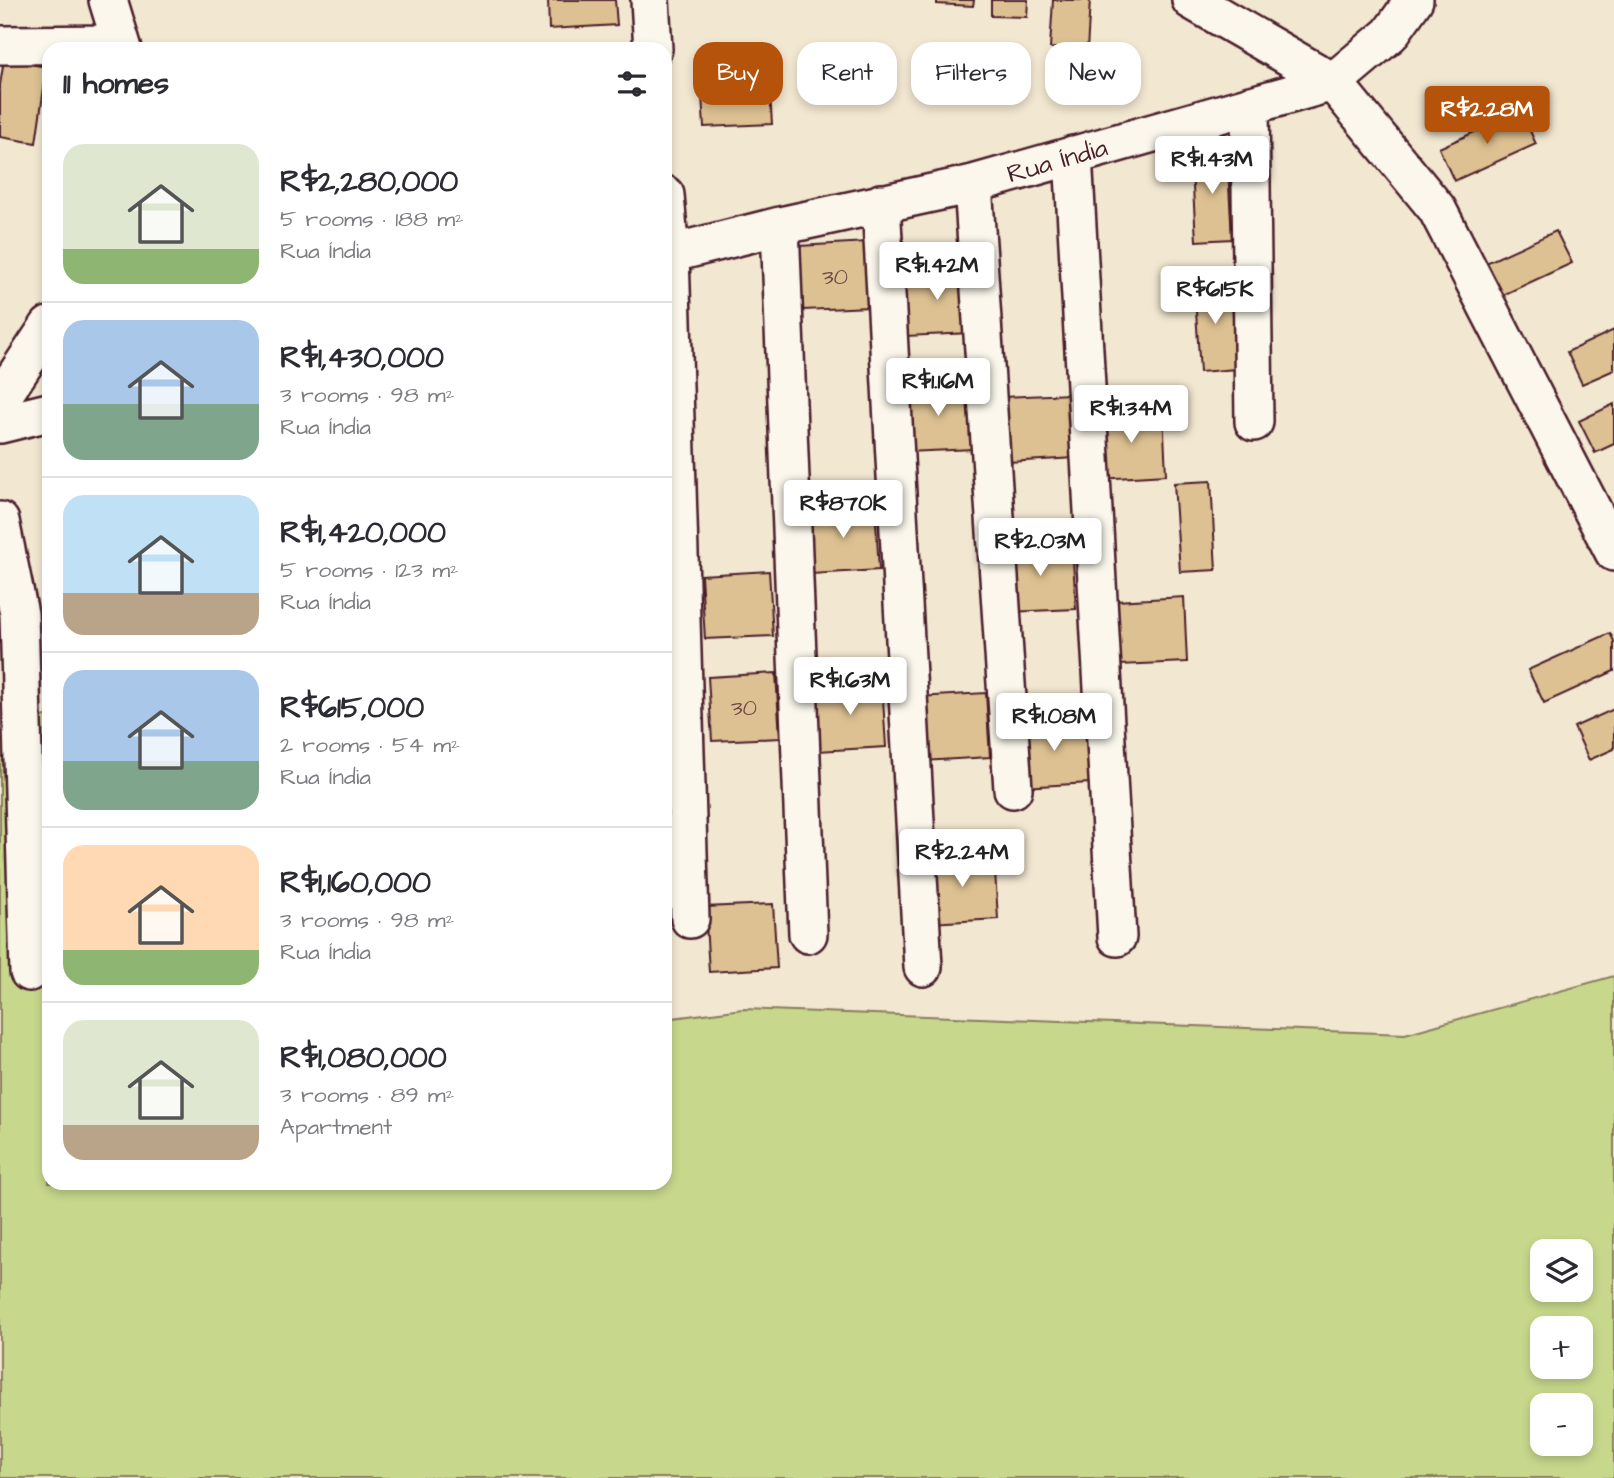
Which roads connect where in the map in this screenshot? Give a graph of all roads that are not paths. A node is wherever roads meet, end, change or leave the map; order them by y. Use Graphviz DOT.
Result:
graph roads {
  1 [pos="108,0"];
  2 [pos="650,0"];
  3 [pos="1191,0"];
  4 [pos="1413,0"];
  5 [pos="121,42"];
  6 [pos="653,42"];
  7 [pos="0,45"];
  8 [pos="42,46"];
  9 [pos="1334,82"];
  10 [pos="1251,105"];
  11 [pos="1073,155"];
  12 [pos="973,184"];
  13 [pos="881,204"];
  14 [pos="780,226"];
  15 [pos="672,254"];
  16 [pos="42,337"];
  17 [pos="672,399"];
  18 [pos="0,400"];
  19 [pos="42,414"];
  20 [pos="1254,422"];
  21 [pos="0,424"];
  22 [pos="0,521"];
  23 [pos="1614,552"];
  24 [pos="1013,789"];
  25 [pos="690,919"];
  26 [pos="808,934"];
  27 [pos="1117,937"];
  28 [pos="923,967"];
  29 [pos="29,972"];
  1 -- 5 [label="street"];
  2 -- 6 [label="street"];
  3 -- 9 [label="street"];
  4 -- 9 [label="street, Rua Índia"];
  7 -- 8 [label="street"];
  9 -- 10 [label="street, Rua Índia"];
  9 -- 23 [label="street"];
  10 -- 11 [label="street, Rua Índia"];
  10 -- 20 [label="street"];
  11 -- 12 [label="street, Rua Índia"];
  11 -- 27 [label="street"];
  12 -- 13 [label="street, Rua Índia"];
  12 -- 24 [label="street"];
  13 -- 14 [label="street, Rua Índia"];
  13 -- 28 [label="street"];
  14 -- 15 [label="street, Rua Índia"];
  14 -- 26 [label="street"];
  16 -- 18 [label="street"];
  17 -- 25 [label="street"];
  19 -- 21 [label="street"];
  22 -- 29 [label="street"];
}
